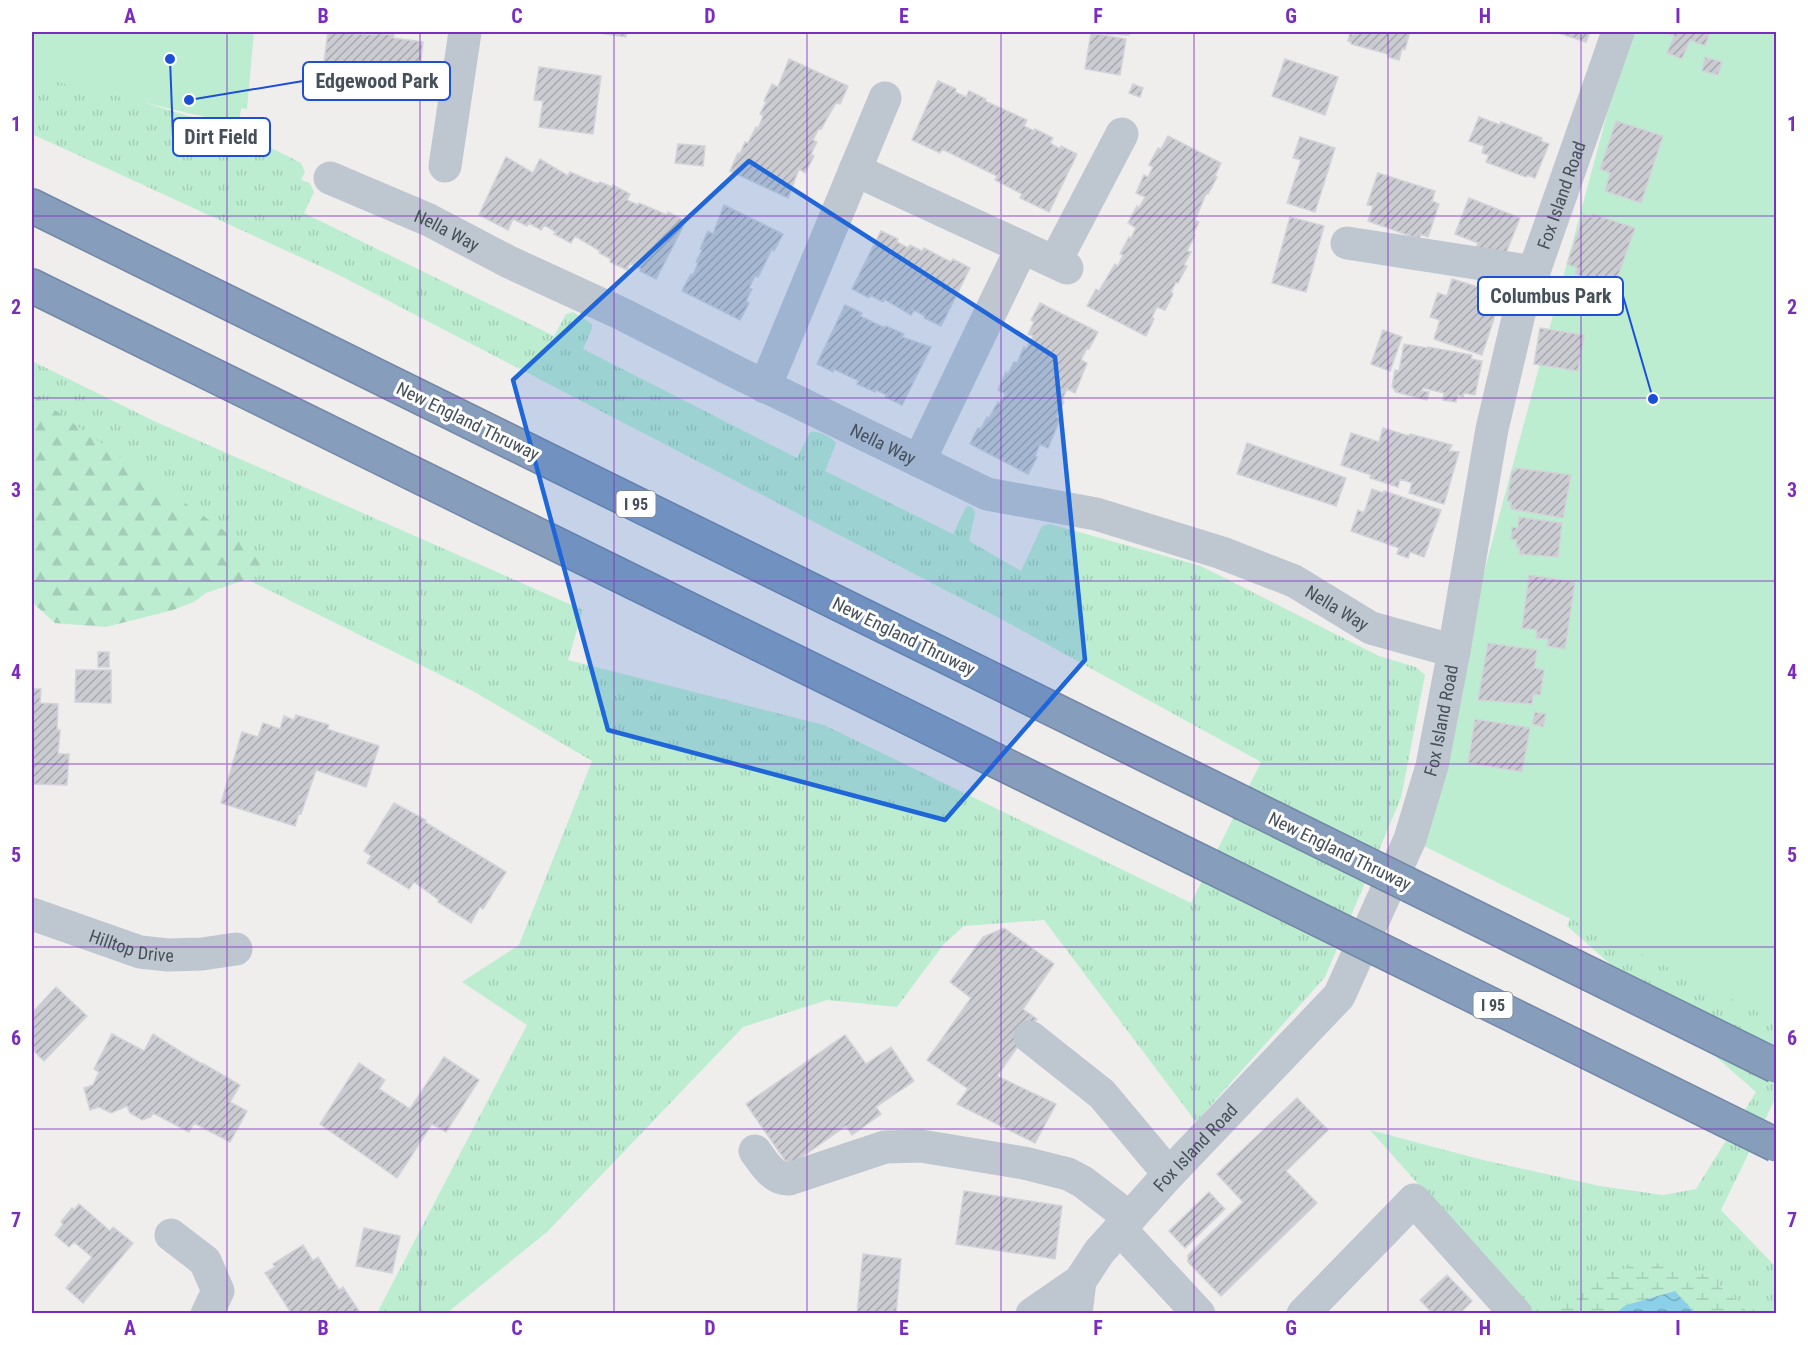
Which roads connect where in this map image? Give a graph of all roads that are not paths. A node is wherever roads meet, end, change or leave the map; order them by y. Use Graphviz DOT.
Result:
graph roads {
  1 [pos="465,32"];
  2 [pos="1618,32"];
  3 [pos="885,98"];
  4 [pos="1122,134"];
  5 [pos="446,166"];
  6 [pos="855,170"];
  7 [pos="330,178"];
  8 [pos="32,206"];
  9 [pos="1347,243"];
  10 [pos="1022,247"];
  11 [pos="1534,272"];
  12 [pos="32,286"];
  13 [pos="765,387"];
  14 [pos="919,460"];
  15 [pos="1454,651"];
  16 [pos="32,914"];
  17 [pos="236,949"];
  18 [pos="1030,1036"];
  19 [pos="1776,1066"];
  20 [pos="1776,1145"];
  21 [pos="755,1151"];
  22 [pos="1169,1174"];
  23 [pos="1125,1224"];
  24 [pos="171,1235"];
  25 [pos="1080,1281"];
  26 [pos="207,1314"];
  27 [pos="1032,1314"];
  28 [pos="1076,1314"];
  29 [pos="1199,1314"];
  30 [pos="1304,1314"];
  31 [pos="1516,1314"];
  1 -- 5 [label="street"];
  2 -- 11 [label="street, Fox Island Road"];
  3 -- 6 [label="street"];
  4 -- 10 [label="street"];
  6 -- 10 [label="street"];
  6 -- 13 [label="street"];
  7 -- 13 [label="street, Nella Way"];
  8 -- 19 [label="highway, New England Thruway / I 95, bridge"];
  9 -- 11 [label="street"];
  10 -- 14 [label="street"];
  11 -- 15 [label="street, Fox Island Road"];
  12 -- 20 [label="highway, I 95, bridge"];
  13 -- 14 [label="street, Nella Way"];
  14 -- 15 [label="street, Nella Way"];
  15 -- 22 [label="street, Fox Island Road"];
  16 -- 17 [label="street, Hilltop Drive"];
  18 -- 22 [label="street"];
  21 -- 23 [label="street"];
  22 -- 23 [label="street, Fox Island Road"];
  23 -- 25 [label="street, Fox Island Road"];
  23 -- 29 [label="street"];
  24 -- 26 [label="street"];
  25 -- 27 [label="street"];
  25 -- 28 [label="street, Fox Island Road"];
  30 -- 31 [label="street"];
}
